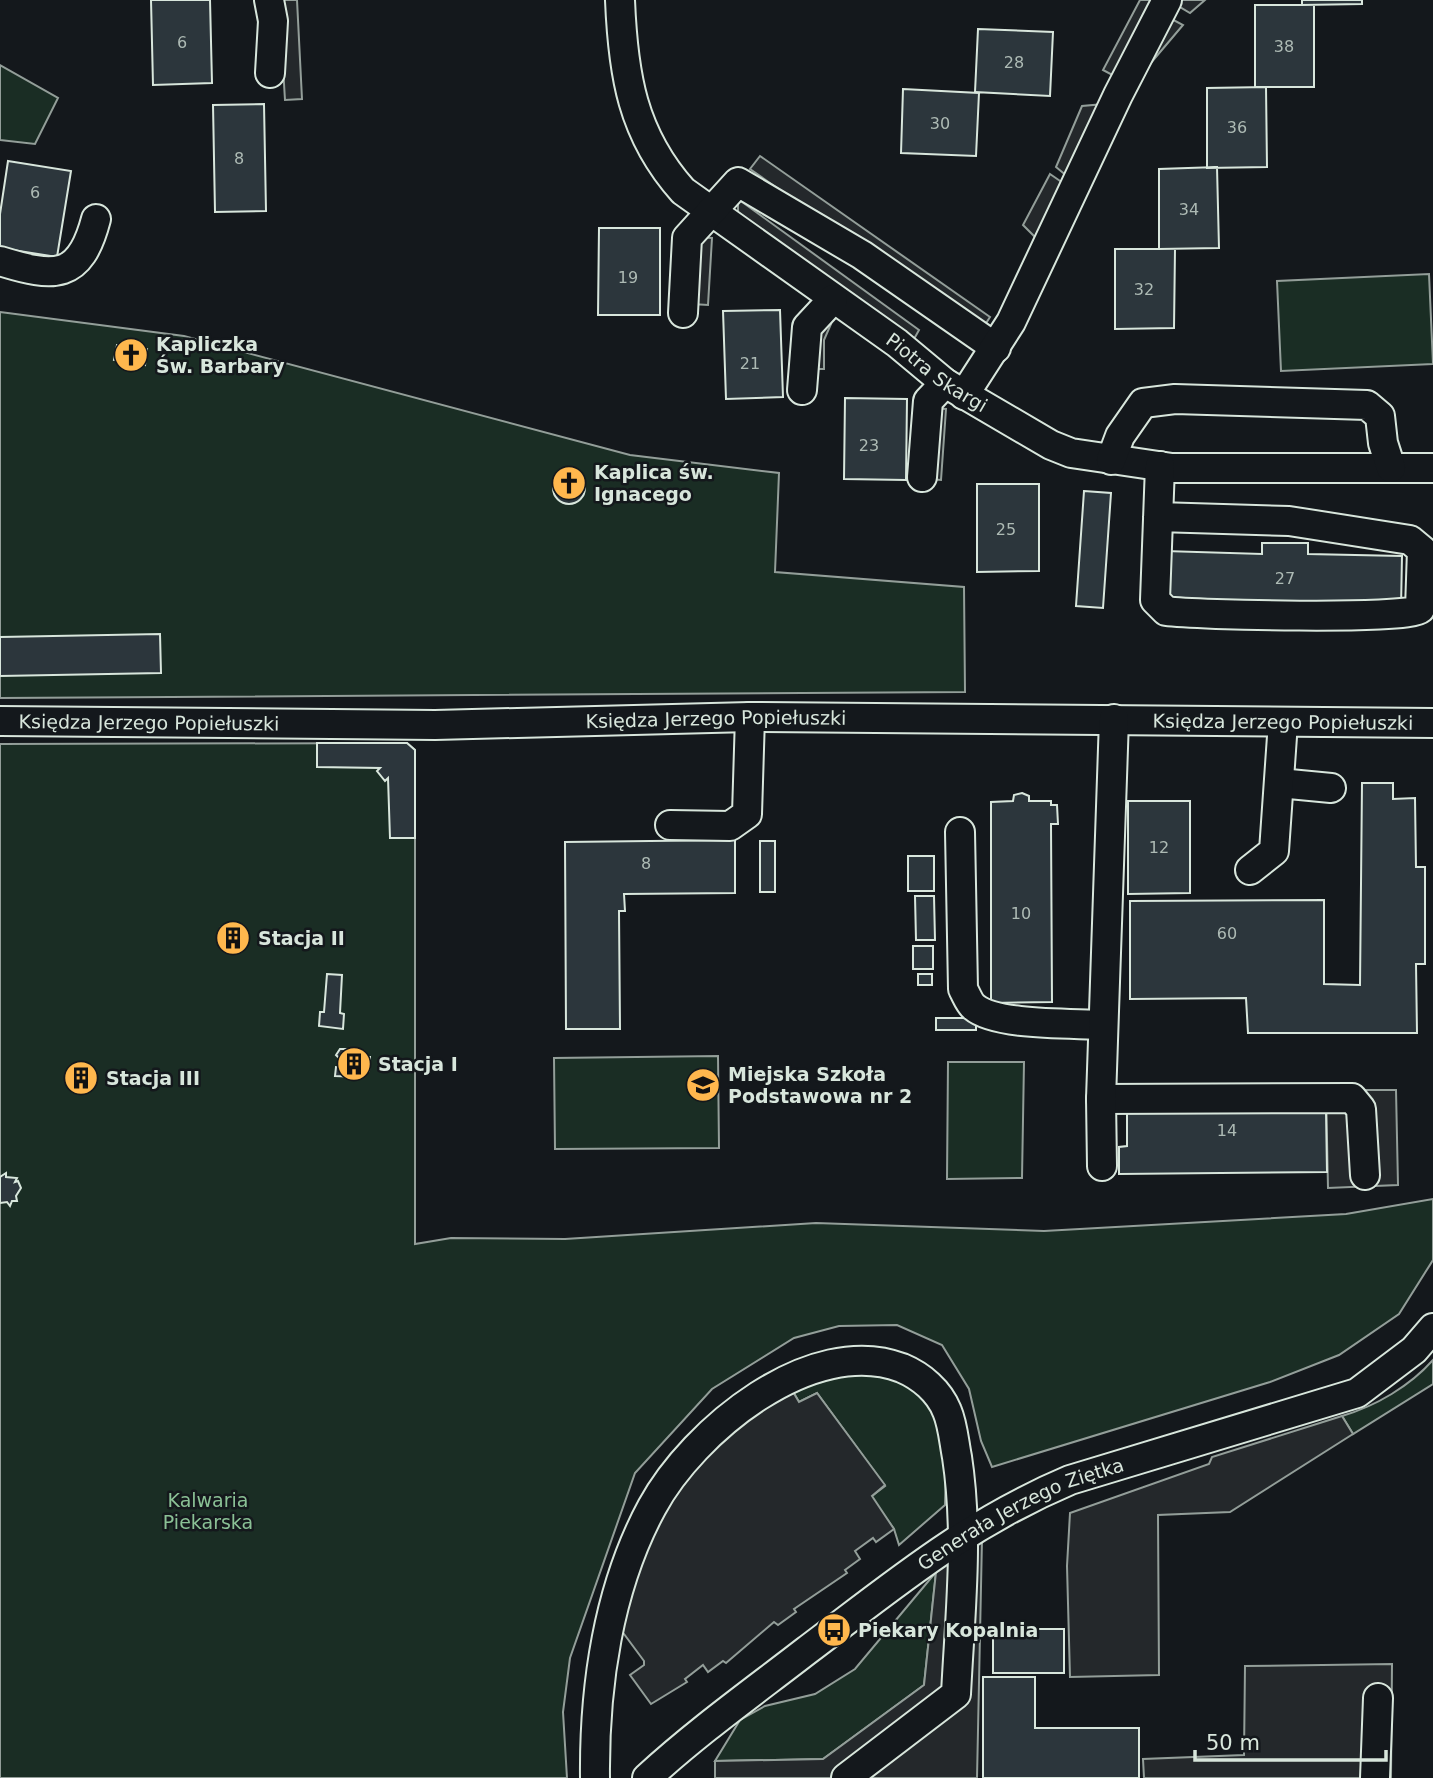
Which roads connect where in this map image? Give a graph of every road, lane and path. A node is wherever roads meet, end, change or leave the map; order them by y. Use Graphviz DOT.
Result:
graph roads {
  1 [pos="269,0"];
  2 [pos="620,0"];
  3 [pos="1167,0"];
  4 [pos="270,74"];
  5 [pos="709,211"];
  6 [pos="96,219"];
  7 [pos="0,261"];
  8 [pos="833,299"];
  9 [pos="683,313"];
  10 [pos="996,348"];
  11 [pos="954,389"];
  12 [pos="802,390"];
  13 [pos="1111,460"];
  14 [pos="1160,466"];
  15 [pos="1391,468"];
  16 [pos="1433,468"];
  17 [pos="922,477"];
  18 [pos="1158,517"];
  19 [pos="750,717"];
  20 [pos="1114,719"];
  21 [pos="0,721"];
  22 [pos="1283,722"];
  23 [pos="1433,723"];
  24 [pos="1279,783"];
  25 [pos="1331,788"];
  26 [pos="670,825"];
  27 [pos="960,832"];
  28 [pos="1250,870"];
  29 [pos="1103,1025"];
  30 [pos="1101,1099"];
  31 [pos="1102,1166"];
  32 [pos="1365,1175"];
  33 [pos="1433,1328"];
  34 [pos="964,1534"];
  35 [pos="1378,1698"];
  36 [pos="595,1778"];
  37 [pos="647,1778"];
  38 [pos="846,1778"];
  39 [pos="1376,1778"];
  1 -- 4 [label="street"];
  2 -- 5 [label="street, Piotra Skargi"];
  3 -- 10 [label="street"];
  5 -- 8 [label="street, Piotra Skargi"];
  5 -- 9 [label="street"];
  5 -- 10 [label="street"];
  6 -- 7 [label="street"];
  8 -- 11 [label="street, Piotra Skargi"];
  8 -- 12 [label="street"];
  10 -- 11 [label="street"];
  11 -- 13 [label="street, Piotra Skargi"];
  11 -- 17 [label="street"];
  13 -- 14 [label="street, Piotra Skargi"];
  13 -- 15 [label="street"];
  14 -- 15 [label="street, Piotra Skargi"];
  14 -- 18 [label="street"];
  15 -- 16 [label="street, Piotra Skargi"];
  18 -- 18 [label="street"];
  19 -- 20 [label="street, Księdza Jerzego Popiełuszki"];
  19 -- 21 [label="street, Księdza Jerzego Popiełuszki"];
  19 -- 26 [label="street"];
  20 -- 22 [label="street, Księdza Jerzego Popiełuszki"];
  20 -- 29 [label="street"];
  22 -- 23 [label="street, Księdza Jerzego Popiełuszki"];
  22 -- 24 [label="street"];
  24 -- 25 [label="street"];
  24 -- 28 [label="street"];
  27 -- 29 [label="street"];
  29 -- 30 [label="street"];
  30 -- 31 [label="street"];
  30 -- 32 [label="street"];
  33 -- 34 [label="street, Generała Jerzego Ziętka"];
  34 -- 36 [label="street"];
  34 -- 37 [label="street, Generała Jerzego Ziętka"];
  34 -- 38 [label="street"];
  35 -- 39 [label="street"];
}
